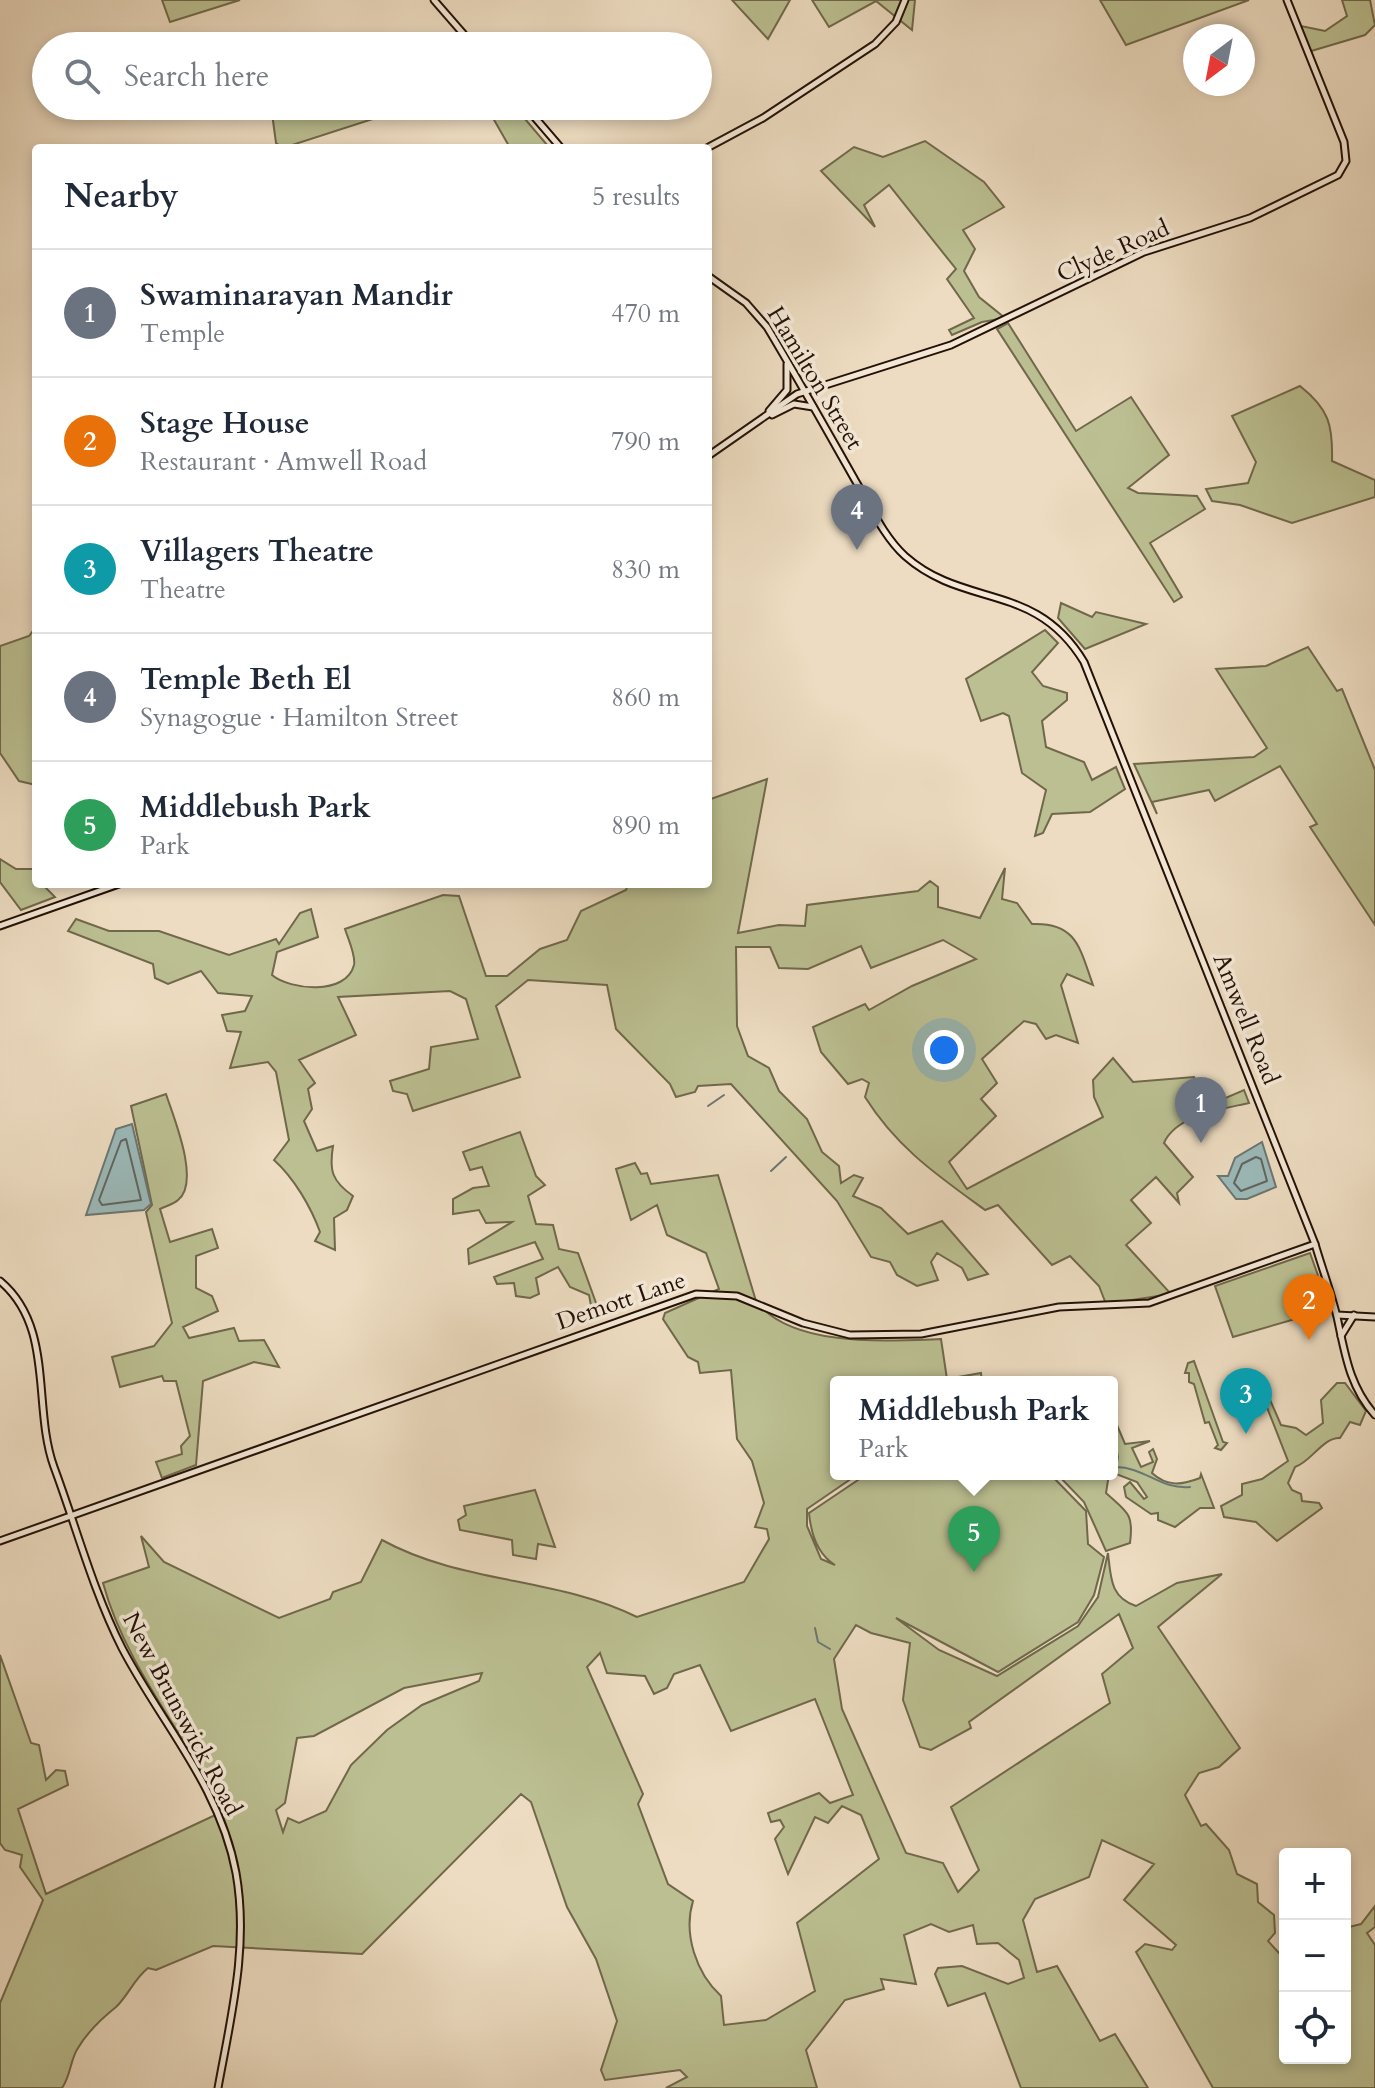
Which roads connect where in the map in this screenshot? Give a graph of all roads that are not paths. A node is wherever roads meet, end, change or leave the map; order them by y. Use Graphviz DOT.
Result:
graph roads {
  1 [pos="434,0"];
  2 [pos="905,0"];
  3 [pos="1287,0"];
  4 [pos="462,32"];
  5 [pos="537,120"];
  6 [pos="558,144"];
  7 [pos="712,145"];
  8 [pos="712,279"];
  9 [pos="787,360"];
  10 [pos="806,391"];
  11 [pos="813,407"];
  12 [pos="757,423"];
  13 [pos="712,453"];
  14 [pos="1069,641"];
  15 [pos="108,888"];
  16 [pos="0,926"];
  17 [pos="1315,1244"];
  18 [pos="0,1281"];
  19 [pos="1337,1315"];
  20 [pos="1354,1315"];
  21 [pos="1375,1317"];
  22 [pos="1341,1337"];
  23 [pos="1375,1415"];
  24 [pos="72,1514"];
  25 [pos="0,1541"];
  26 [pos="218,2088"];
  1 -- 4 [label="street"];
  2 -- 7 [label="street"];
  3 -- 10 [label="street, Clyde Road"];
  5 -- 6 [label="street"];
  8 -- 9 [label="street, Hamilton Street"];
  9 -- 10 [label="street, Hamilton Street"];
  9 -- 12 [label="street"];
  10 -- 11 [label="street, Hamilton Street"];
  10 -- 12 [label="street"];
  11 -- 12 [label="street"];
  11 -- 14 [label="street, Hamilton Street"];
  12 -- 13 [label="street"];
  14 -- 17 [label="street, Amwell Road"];
  15 -- 16 [label="street"];
  17 -- 19 [label="street, Amwell Road"];
  17 -- 24 [label="street, Demott Lane"];
  18 -- 24 [label="street, New Brunswick Road"];
  19 -- 20 [label="street"];
  19 -- 22 [label="street, Amwell Road"];
  20 -- 21 [label="street"];
  20 -- 22 [label="street"];
  22 -- 23 [label="street, Amwell Road"];
  24 -- 25 [label="street, Demott Lane"];
  24 -- 26 [label="street, New Brunswick Road"];
}
